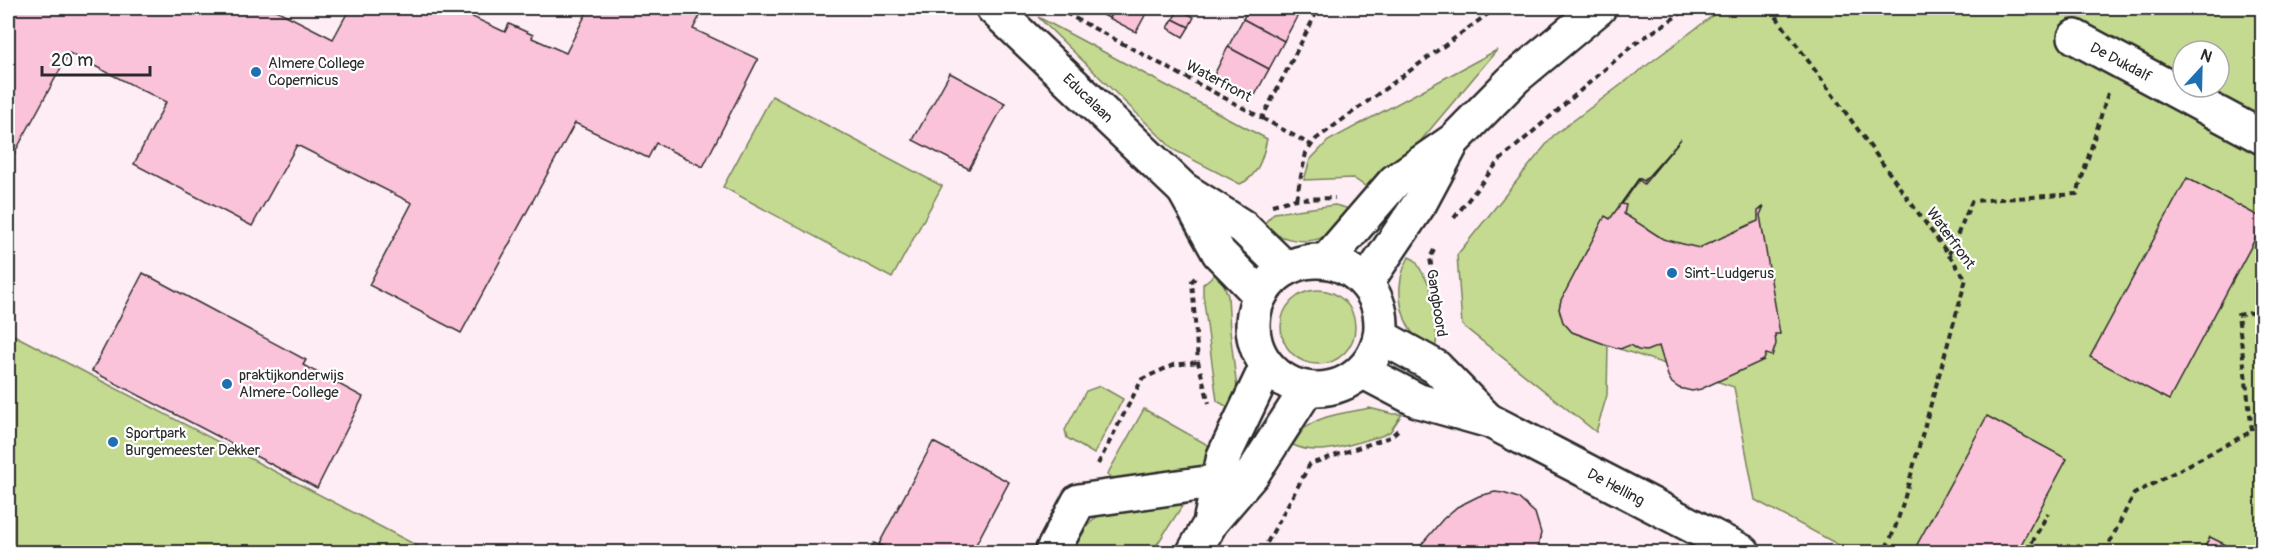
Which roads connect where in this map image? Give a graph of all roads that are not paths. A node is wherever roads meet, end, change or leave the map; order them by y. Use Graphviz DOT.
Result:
graph roads {
  1 [pos="993,8"];
  2 [pos="1599,8"];
  3 [pos="2075,37"];
  4 [pos="2262,138"];
  5 [pos="1454,140"];
  6 [pos="1183,189"];
  7 [pos="1326,261"];
  8 [pos="1286,268"];
  9 [pos="1365,283"];
  10 [pos="1260,295"];
  11 [pos="1380,336"];
  12 [pos="1268,366"];
  13 [pos="1362,371"];
  14 [pos="1307,389"];
  15 [pos="1490,421"];
  16 [pos="1220,481"];
  17 [pos="1211,522"];
  18 [pos="1052,552"];
  19 [pos="1194,552"];
  20 [pos="1743,552"];
  1 -- 6 [label="street, Educalaan"];
  2 -- 5 [label="street"];
  3 -- 4 [label="street, De Dukdalf"];
  5 -- 7 [label="street"];
  5 -- 9 [label="street"];
  6 -- 8 [label="street, Educalaan"];
  6 -- 10 [label="street, Educalaan"];
  7 -- 8 [label="street"];
  7 -- 9 [label="street"];
  8 -- 10 [label="street"];
  9 -- 11 [label="street"];
  10 -- 12 [label="street"];
  11 -- 13 [label="street"];
  11 -- 15 [label="street, De Helling"];
  12 -- 14 [label="street"];
  12 -- 16 [label="street"];
  13 -- 14 [label="street"];
  13 -- 15 [label="street, De Helling"];
  14 -- 17 [label="street"];
  15 -- 20 [label="street, De Helling"];
  16 -- 17 [label="street"];
  16 -- 18 [label="street"];
  17 -- 19 [label="street"];
}
